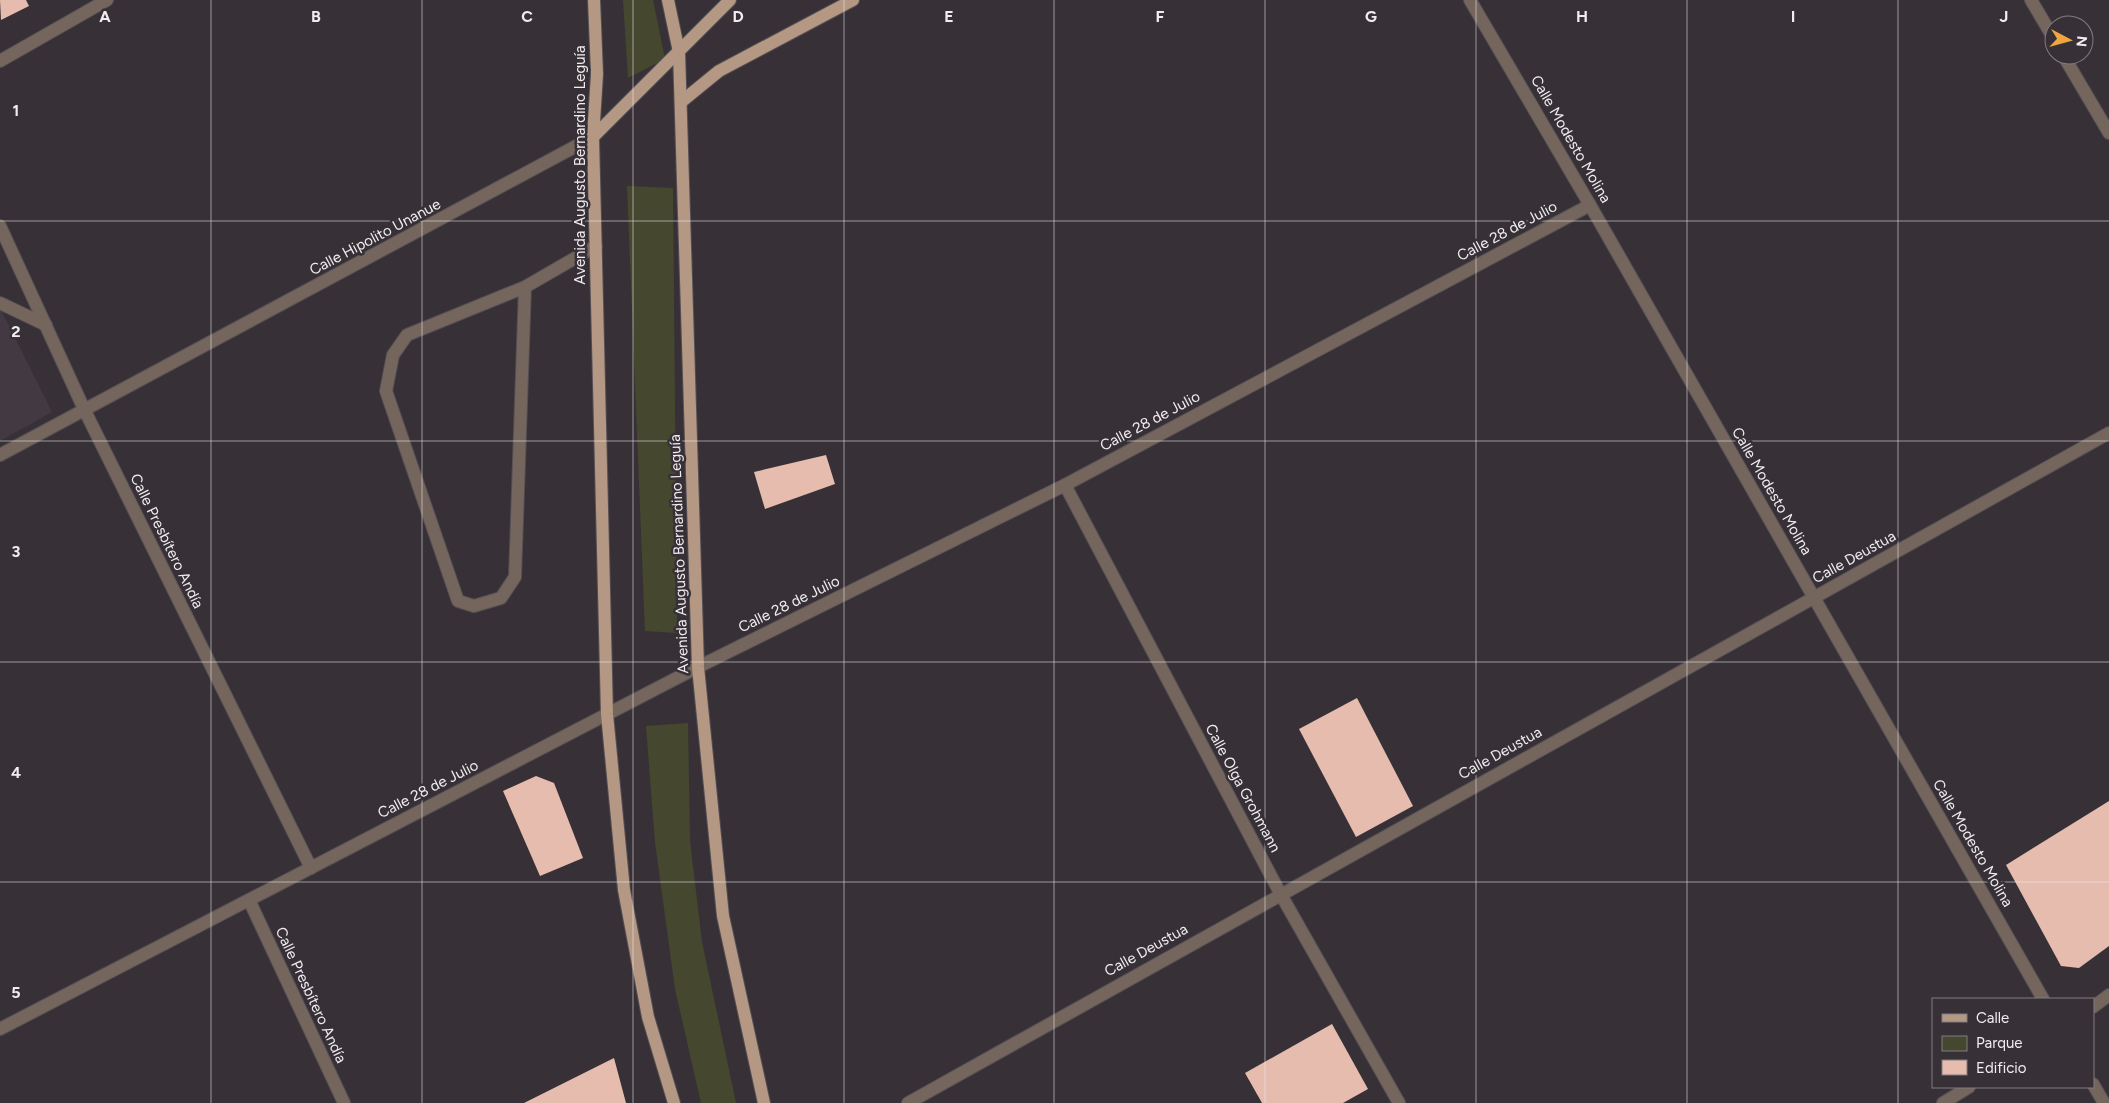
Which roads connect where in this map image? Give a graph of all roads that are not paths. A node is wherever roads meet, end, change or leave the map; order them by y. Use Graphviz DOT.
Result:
graph roads {
  1 [pos="107,0"];
  2 [pos="594,0"];
  3 [pos="668,0"];
  4 [pos="730,0"];
  5 [pos="853,0"];
  6 [pos="1470,0"];
  7 [pos="2031,0"];
  8 [pos="2044,22"];
  9 [pos="679,52"];
  10 [pos="0,61"];
  11 [pos="2069,65"];
  12 [pos="681,102"];
  13 [pos="2109,133"];
  14 [pos="593,138"];
  15 [pos="1590,205"];
  16 [pos="0,226"];
  17 [pos="596,246"];
  18 [pos="525,286"];
  19 [pos="0,303"];
  20 [pos="46,325"];
  21 [pos="84,409"];
  22 [pos="2109,433"];
  23 [pos="0,455"];
  24 [pos="1065,485"];
  25 [pos="1814,598"];
  26 [pos="698,667"];
  27 [pos="607,714"];
  28 [pos="311,868"];
  29 [pos="1280,893"];
  30 [pos="249,900"];
  31 [pos="2109,996"];
  32 [pos="2042,998"];
  33 [pos="2094,1006"];
  34 [pos="0,1029"];
  35 [pos="2094,1086"];
  36 [pos="1967,1088"];
  37 [pos="344,1103"];
  38 [pos="674,1103"];
  39 [pos="764,1103"];
  40 [pos="908,1103"];
  41 [pos="1399,1103"];
  42 [pos="1943,1103"];
  43 [pos="2104,1103"];
  1 -- 10 [label="street"];
  2 -- 14 [label="main road, Avenida Augusto Bernardino Leguía"];
  3 -- 9 [label="main road, Avenida Augusto Bernardino Leguía"];
  4 -- 9 [label="main road, Calle Hipolito Unanue"];
  5 -- 12 [label="main road"];
  6 -- 15 [label="street, Calle Modesto Molina"];
  7 -- 8 [label="street"];
  9 -- 12 [label="main road, Avenida Augusto Bernardino Leguía"];
  9 -- 14 [label="main road, Calle Hipolito Unanue"];
  11 -- 13 [label="street"];
  12 -- 26 [label="main road, Avenida Augusto Bernardino Leguía"];
  14 -- 17 [label="main road, Avenida Augusto Bernardino Leguía"];
  14 -- 21 [label="street, Calle Hipolito Unanue"];
  15 -- 24 [label="street, Calle 28 de Julio"];
  15 -- 25 [label="street, Calle Modesto Molina"];
  16 -- 20 [label="street, Calle Presbítero Andía"];
  17 -- 18 [label="street"];
  17 -- 27 [label="main road, Avenida Augusto Bernardino Leguía"];
  18 -- 18 [label="street"];
  19 -- 20 [label="street"];
  20 -- 21 [label="street, Calle Presbítero Andía"];
  21 -- 23 [label="street, Calle Hipolito Unanue"];
  21 -- 28 [label="street, Calle Presbítero Andía"];
  22 -- 25 [label="street, Calle Deustua"];
  24 -- 26 [label="street, Calle 28 de Julio"];
  24 -- 29 [label="street, Calle Olga Grohmann"];
  25 -- 29 [label="street, Calle Deustua"];
  25 -- 32 [label="street, Calle Modesto Molina"];
  26 -- 27 [label="street, Calle 28 de Julio"];
  26 -- 39 [label="main road, Avenida Augusto Bernardino Leguía"];
  27 -- 28 [label="street, Calle 28 de Julio"];
  27 -- 38 [label="main road, Avenida Augusto Bernardino Leguía"];
  28 -- 30 [label="street, Calle 28 de Julio"];
  29 -- 40 [label="street, Calle Deustua"];
  29 -- 41 [label="street, Calle Olga Grohmann"];
  30 -- 34 [label="street, Calle 28 de Julio"];
  30 -- 37 [label="street, Calle Presbítero Andía"];
  31 -- 33 [label="street"];
  35 -- 43 [label="street"];
  36 -- 42 [label="street"];
}
